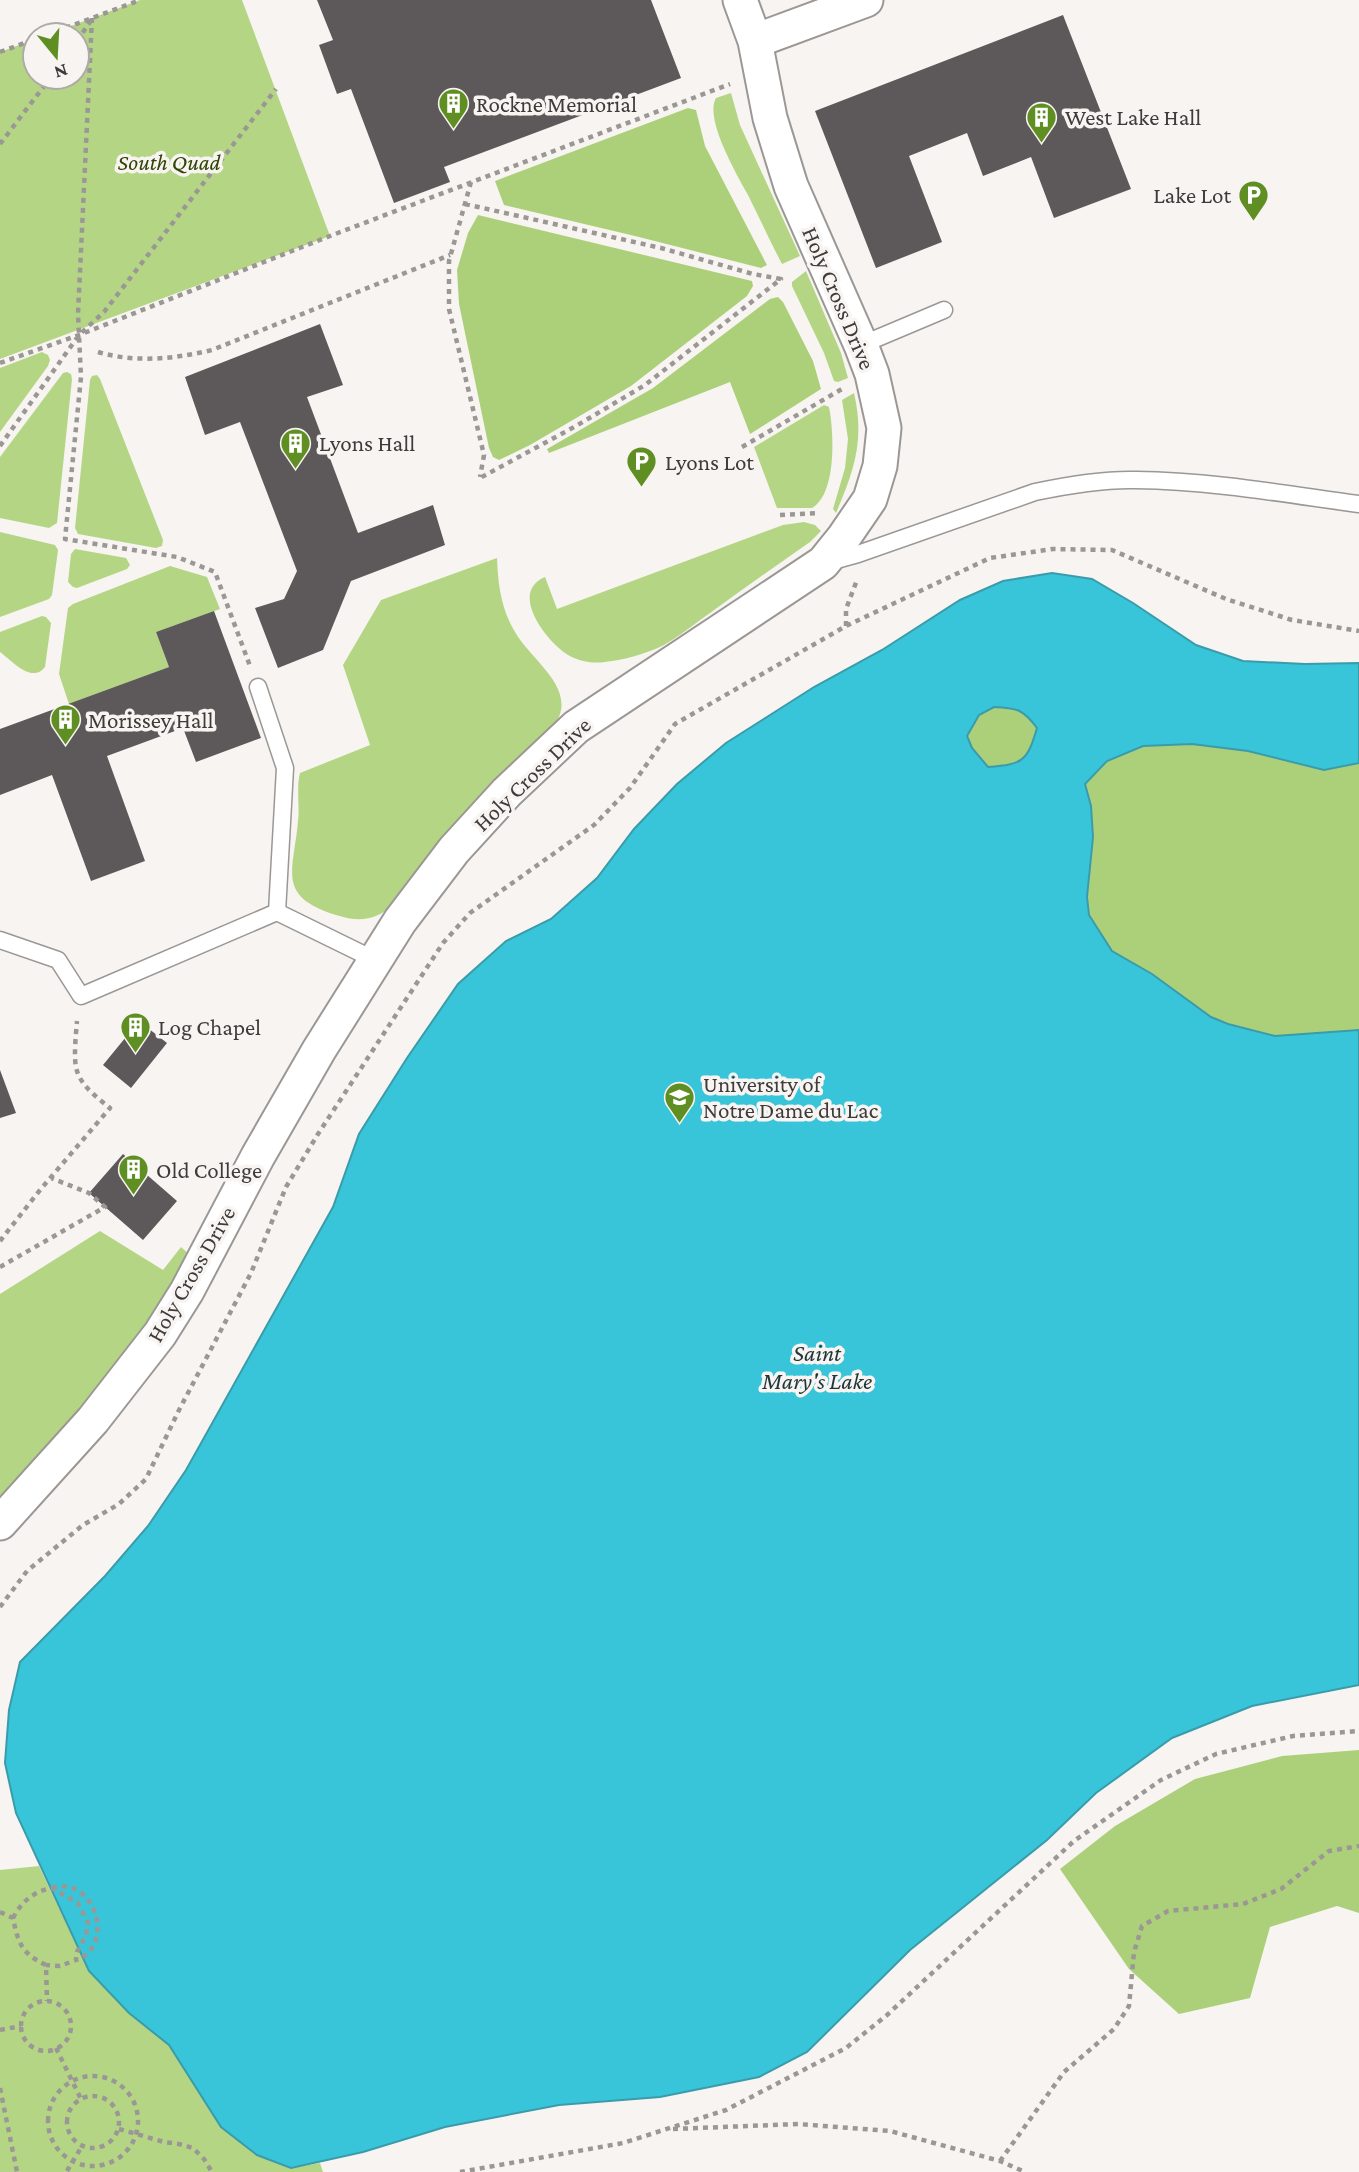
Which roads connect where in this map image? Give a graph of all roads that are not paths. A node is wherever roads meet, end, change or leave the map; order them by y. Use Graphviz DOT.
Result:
graph roads {
  1 [pos="740,0"];
  2 [pos="866,0"];
  3 [pos="755,41"];
  4 [pos="944,310"];
  5 [pos="861,345"];
  6 [pos="1359,504"];
  7 [pos="823,563"];
  8 [pos="258,687"];
  9 [pos="277,912"];
  10 [pos="0,940"];
  11 [pos="375,960"];
  12 [pos="0,1523"];
  1 -- 3 [label="street, Holy Cross Drive"];
  2 -- 3 [label="street"];
  3 -- 5 [label="street, Holy Cross Drive"];
  4 -- 5 [label="lane"];
  5 -- 7 [label="street, Holy Cross Drive"];
  6 -- 7 [label="lane"];
  7 -- 11 [label="street, Holy Cross Drive"];
  8 -- 9 [label="lane"];
  9 -- 10 [label="lane"];
  9 -- 11 [label="lane"];
  11 -- 12 [label="street, Holy Cross Drive"];
}
